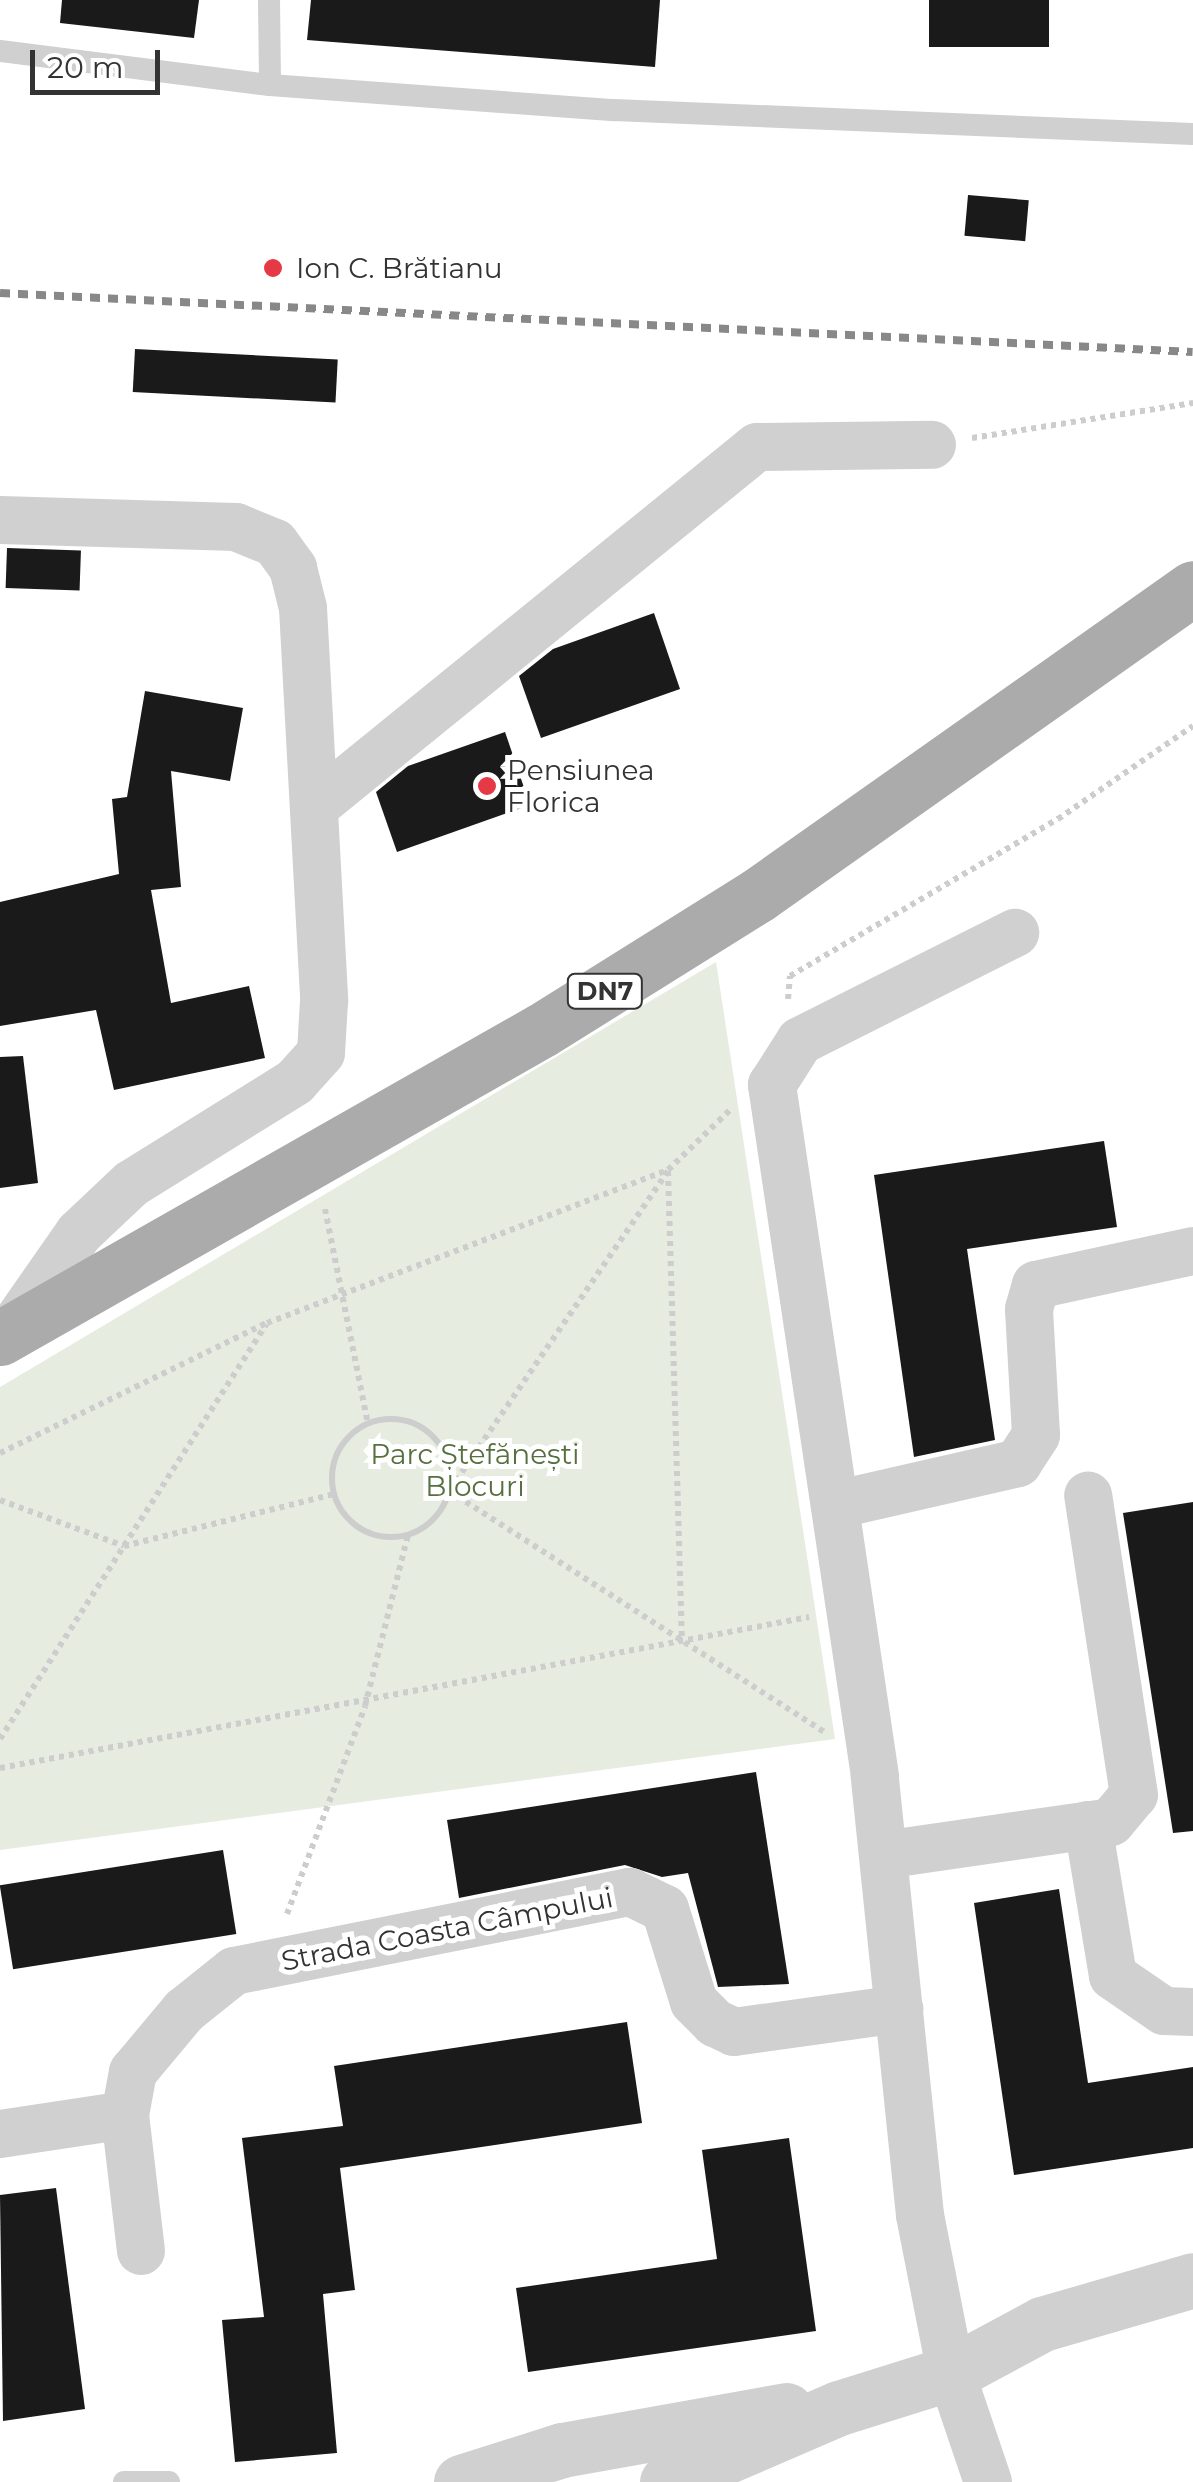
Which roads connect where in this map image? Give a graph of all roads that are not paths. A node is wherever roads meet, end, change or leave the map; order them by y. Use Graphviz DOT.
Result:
graph roads {
  1 [pos="269,0"];
  2 [pos="0,51"];
  3 [pos="270,85"];
  4 [pos="1193,134"];
  5 [pos="932,445"];
  6 [pos="0,520"];
  7 [pos="1187,592"];
  8 [pos="314,807"];
  9 [pos="1015,932"];
  10 [pos="1193,1251"];
  11 [pos="5,1335"];
  12 [pos="1088,1496"];
  13 [pos="834,1505"];
  14 [pos="1088,1825"];
  15 [pos="882,1855"];
  16 [pos="899,2009"];
  17 [pos="1193,2012"];
  18 [pos="125,2115"];
  19 [pos="0,2134"];
  20 [pos="141,2251"];
  21 [pos="1193,2280"];
  22 [pos="951,2374"];
  23 [pos="839,2408"];
  24 [pos="124,2482"];
  25 [pos="169,2482"];
  26 [pos="461,2482"];
  27 [pos="667,2482"];
  28 [pos="988,2482"];
  1 -- 3 [label="lane"];
  2 -- 3 [label="lane"];
  3 -- 4 [label="lane"];
  5 -- 8 [label="street"];
  6 -- 8 [label="street"];
  7 -- 11 [label="main road, DN7"];
  8 -- 11 [label="street"];
  9 -- 13 [label="street"];
  10 -- 13 [label="street"];
  12 -- 14 [label="street"];
  13 -- 15 [label="street"];
  14 -- 15 [label="street"];
  14 -- 17 [label="street"];
  15 -- 16 [label="street"];
  16 -- 18 [label="street, Strada Coasta Câmpului"];
  16 -- 22 [label="street"];
  18 -- 19 [label="street"];
  18 -- 20 [label="street, Strada Coasta Câmpului"];
  21 -- 22 [label="street"];
  22 -- 23 [label="street"];
  22 -- 28 [label="street"];
  23 -- 26 [label="street"];
  23 -- 27 [label="street"];
  24 -- 25 [label="lane"];
}
